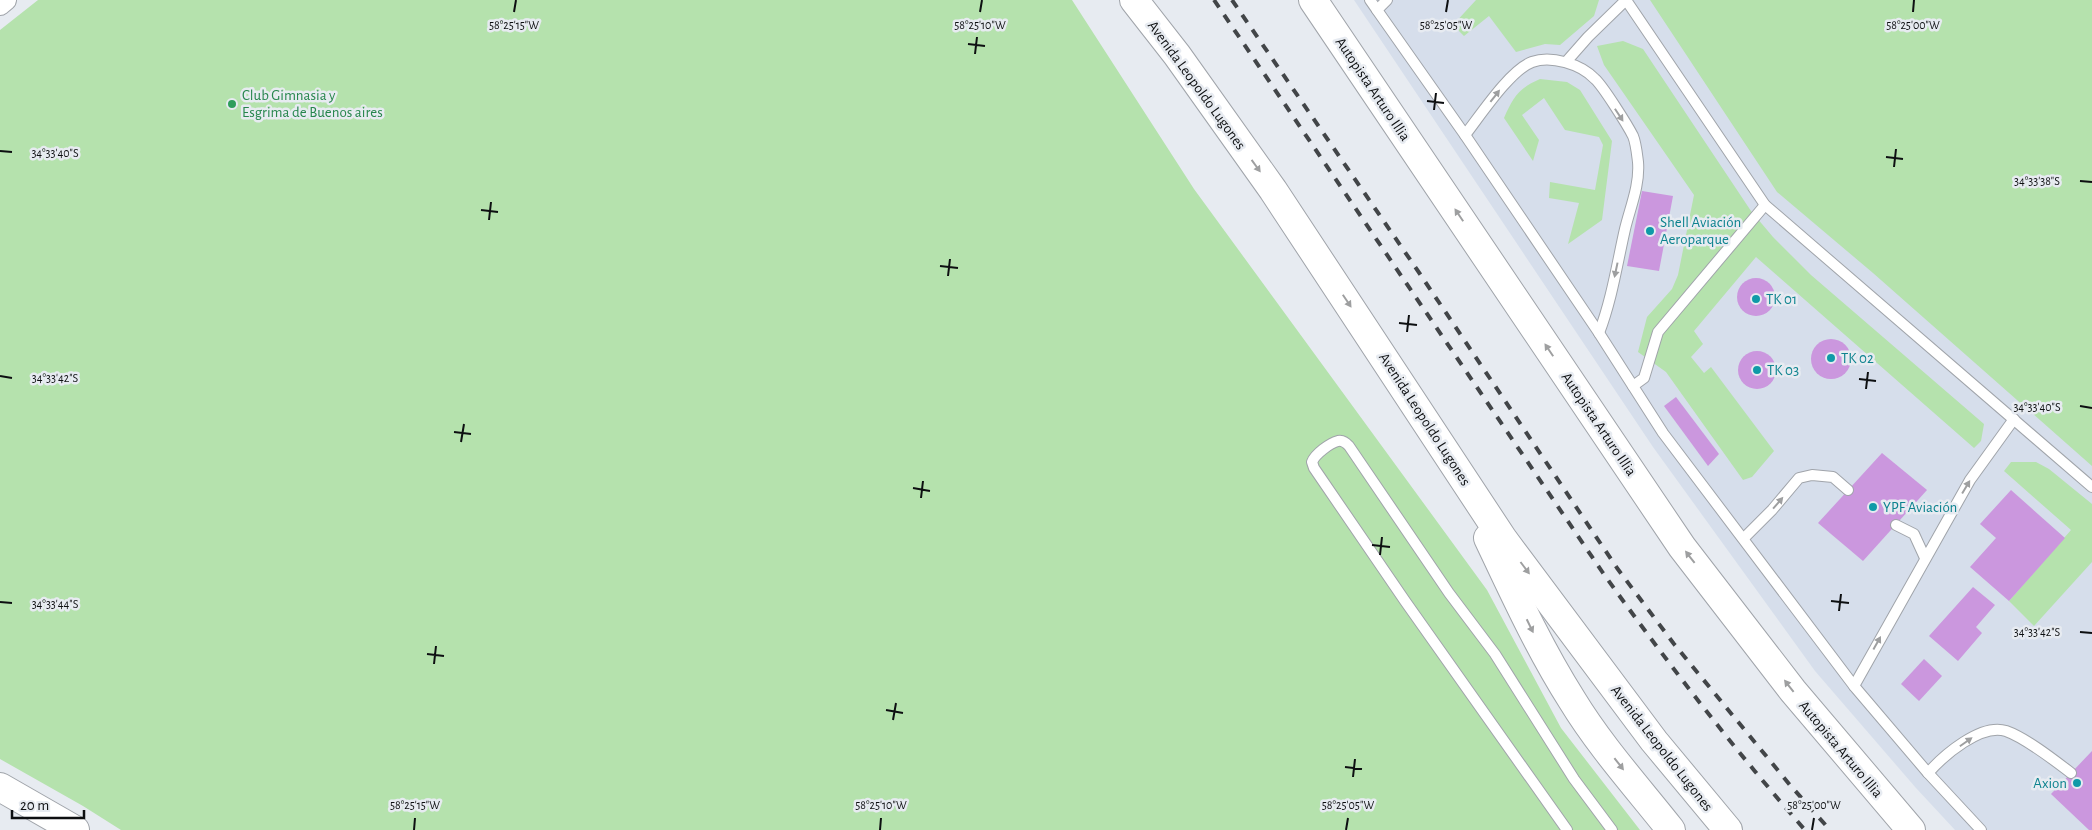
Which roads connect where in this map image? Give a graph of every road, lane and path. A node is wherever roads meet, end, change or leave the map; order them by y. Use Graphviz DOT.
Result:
graph roads {
  1 [pos="6,0"];
  2 [pos="1134,0"];
  3 [pos="1314,0"];
  4 [pos="1370,0"];
  5 [pos="1387,0"];
  6 [pos="1626,0"];
  7 [pos="0,5"];
  8 [pos="1377,10"];
  9 [pos="1566,62"];
  10 [pos="1466,135"];
  11 [pos="1765,205"];
  12 [pos="1599,333"];
  13 [pos="1633,386"];
  14 [pos="2014,419"];
  15 [pos="1449,455"];
  16 [pos="2092,487"];
  17 [pos="1848,490"];
  18 [pos="1896,525"];
  19 [pos="1744,538"];
  20 [pos="1924,558"];
  21 [pos="1854,686"];
  22 [pos="1928,772"];
  23 [pos="2071,773"];
  24 [pos="0,787"];
  25 [pos="76,830"];
  26 [pos="1567,830"];
  27 [pos="1612,830"];
  28 [pos="1670,830"];
  29 [pos="1728,830"];
  30 [pos="1911,830"];
  31 [pos="1981,830"];
  1 -- 7 [label="street"];
  2 -- 15 [label="main road, Avenida Leopoldo Lugones, one-way"];
  30 -- 3 [label="main road, Autopista Arturo Illia, one-way"];
  4 -- 8 [label="lane"];
  5 -- 8 [label="lane"];
  6 -- 9 [label="lane"];
  6 -- 11 [label="lane"];
  8 -- 10 [label="lane"];
  10 -- 9 [label="lane, one-way"];
  9 -- 12 [label="lane, one-way"];
  10 -- 12 [label="lane"];
  11 -- 13 [label="lane"];
  11 -- 14 [label="lane"];
  12 -- 13 [label="lane"];
  13 -- 19 [label="lane"];
  14 -- 16 [label="lane"];
  20 -- 14 [label="lane, one-way"];
  15 -- 28 [label="main road, one-way"];
  15 -- 29 [label="main road, Avenida Leopoldo Lugones, one-way"];
  19 -- 17 [label="lane, one-way"];
  18 -- 20 [label="lane"];
  19 -- 21 [label="lane"];
  21 -- 20 [label="lane, one-way"];
  21 -- 22 [label="lane"];
  22 -- 23 [label="lane, one-way"];
  22 -- 31 [label="lane"];
  24 -- 25 [label="main road"];
  26 -- 27 [label="lane"];
}
